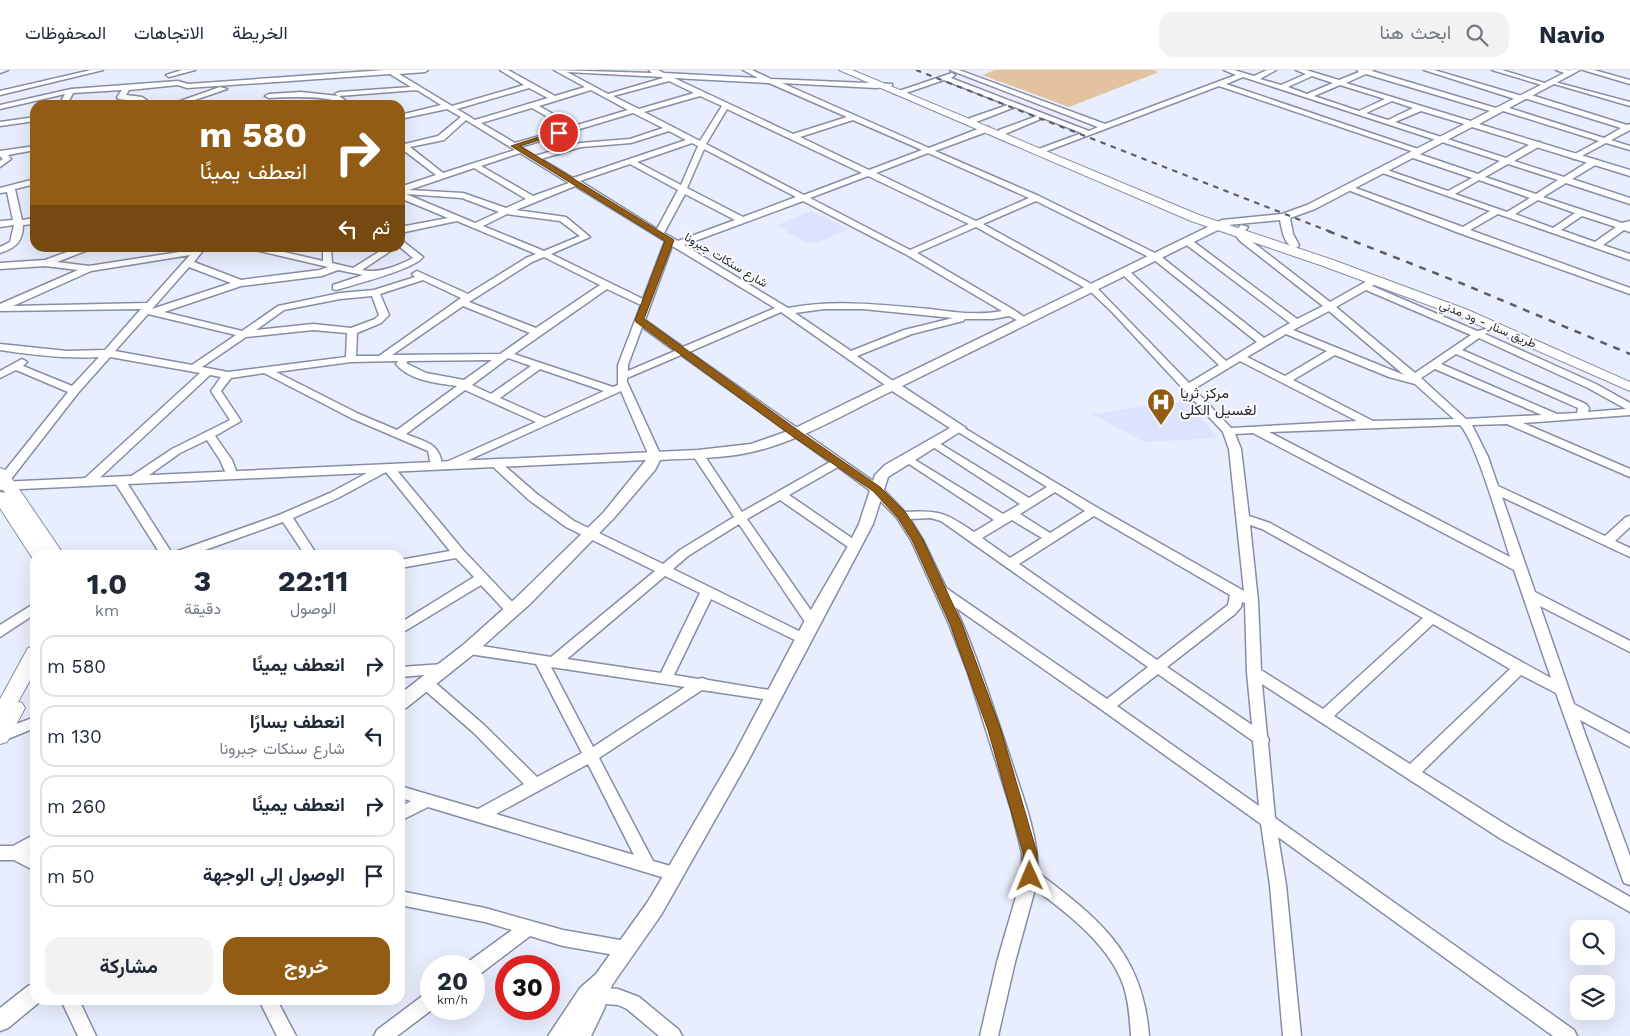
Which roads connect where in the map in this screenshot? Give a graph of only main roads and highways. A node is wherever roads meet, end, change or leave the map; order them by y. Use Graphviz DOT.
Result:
graph roads {
  1 [pos="844,70"];
  2 [pos="855,70"];
  3 [pos="894,89"];
  4 [pos="1041,151"];
  5 [pos="1241,230"];
  6 [pos="1345,266"];
  7 [pos="1630,380"];
  8 [pos="1630,387"];
  9 [pos="2,484"];
  10 [pos="37,550"];
  11 [pos="51,550"];
  12 [pos="30,662"];
  13 [pos="30,681"];
  14 [pos="0,717"];
  15 [pos="0,736"];
  1 -- 3 [label="main road"];
  2 -- 3 [label="main road"];
  3 -- 4 [label="main road"];
  3 -- 4 [label="main road"];
  4 -- 5 [label="main road"];
  5 -- 6 [label="main road"];
  5 -- 6 [label="main road"];
  6 -- 7 [label="main road, طريق سنار - ود مدني"];
  6 -- 8 [label="main road, طريق سنار - ود مدني"];
  9 -- 10 [label="main road"];
  9 -- 11 [label="main road"];
  12 -- 14 [label="main road"];
  13 -- 15 [label="main road"];
}
